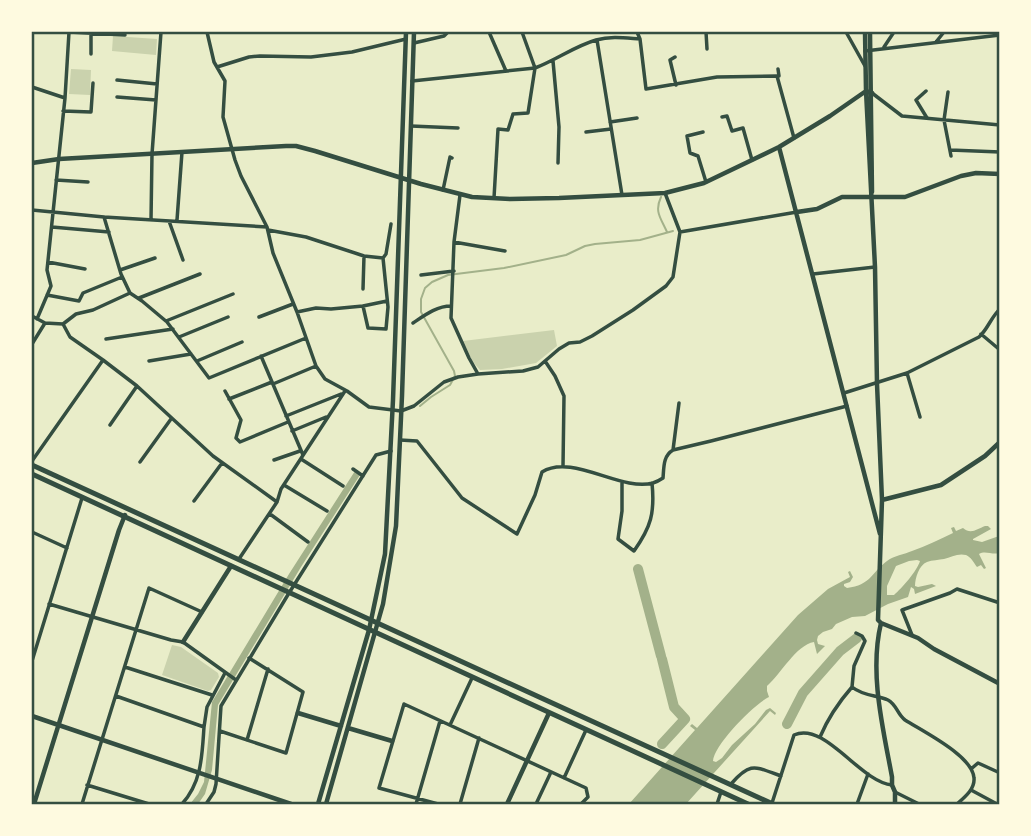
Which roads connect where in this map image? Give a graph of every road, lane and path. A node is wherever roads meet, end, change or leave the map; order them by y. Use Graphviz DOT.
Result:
graph roads {
  1 [pos="69,32"];
  2 [pos="161,32"];
  3 [pos="207,32"];
  4 [pos="406,32"];
  5 [pos="414,32"];
  6 [pos="448,32"];
  7 [pos="489,32"];
  8 [pos="522,32"];
  9 [pos="599,32"];
  10 [pos="638,32"];
  11 [pos="706,32"];
  12 [pos="845,32"];
  13 [pos="867,32"];
  14 [pos="894,32"];
  15 [pos="944,32"];
  16 [pos="91,33"];
  17 [pos="125,35"];
  18 [pos="999,35"];
  19 [pos="406,39"];
  20 [pos="599,39"];
  21 [pos="640,39"];
  22 [pos="936,42"];
  23 [pos="414,43"];
  24 [pos="884,48"];
  25 [pos="707,49"];
  26 [pos="868,51"];
  27 [pos="90,54"];
  28 [pos="675,57"];
  29 [pos="553,61"];
  30 [pos="217,67"];
  31 [pos="536,68"];
  32 [pos="865,68"];
  33 [pos="778,69"];
  34 [pos="506,71"];
  35 [pos="777,76"];
  36 [pos="117,80"];
  37 [pos="412,81"];
  38 [pos="93,83"];
  39 [pos="157,84"];
  40 [pos="676,85"];
  41 [pos="32,87"];
  42 [pos="869,92"];
  43 [pos="926,92"];
  44 [pos="948,93"];
  45 [pos="117,97"];
  46 [pos="65,98"];
  47 [pos="156,100"];
  48 [pos="63,111"];
  49 [pos="722,117"];
  50 [pos="637,118"];
  51 [pos="927,118"];
  52 [pos="944,120"];
  53 [pos="610,122"];
  54 [pos="999,125"];
  55 [pos="411,126"];
  56 [pos="458,128"];
  57 [pos="611,129"];
  58 [pos="586,132"];
  59 [pos="703,132"];
  60 [pos="794,138"];
  61 [pos="779,147"];
  62 [pos="233,150"];
  63 [pos="950,150"];
  64 [pos="182,152"];
  65 [pos="999,152"];
  66 [pos="152,154"];
  67 [pos="951,156"];
  68 [pos="452,158"];
  69 [pos="59,159"];
  70 [pos="752,160"];
  71 [pos="32,163"];
  72 [pos="558,163"];
  73 [pos="999,174"];
  74 [pos="401,177"];
  75 [pos="56,180"];
  76 [pos="408,180"];
  77 [pos="88,181"];
  78 [pos="706,182"];
  79 [pos="443,190"];
  80 [pos="665,192"];
  81 [pos="460,195"];
  82 [pos="622,195"];
  83 [pos="494,198"];
  84 [pos="872,198"];
  85 [pos="32,210"];
  86 [pos="53,211"];
  87 [pos="797,212"];
  88 [pos="104,217"];
  89 [pos="150,220"];
  90 [pos="169,221"];
  91 [pos="177,221"];
  92 [pos="391,224"];
  93 [pos="51,227"];
  94 [pos="267,229"];
  95 [pos="109,232"];
  96 [pos="680,232"];
  97 [pos="454,242"];
  98 [pos="505,251"];
  99 [pos="363,256"];
  100 [pos="155,258"];
  101 [pos="383,258"];
  102 [pos="183,260"];
  103 [pos="48,262"];
  104 [pos="875,267"];
  105 [pos="85,269"];
  106 [pos="120,270"];
  107 [pos="200,274"];
  108 [pos="453,274"];
  109 [pos="813,274"];
  110 [pos="421,275"];
  111 [pos="122,276"];
  112 [pos="363,289"];
  113 [pos="130,293"];
  114 [pos="233,294"];
  115 [pos="47,295"];
  116 [pos="139,298"];
  117 [pos="387,301"];
  118 [pos="294,304"];
  119 [pos="363,306"];
  120 [pos="452,306"];
  121 [pos="999,309"];
  122 [pos="297,312"];
  123 [pos="32,316"];
  124 [pos="228,317"];
  125 [pos="259,317"];
  126 [pos="37,319"];
  127 [pos="166,321"];
  128 [pos="45,323"];
  129 [pos="413,323"];
  130 [pos="63,324"];
  131 [pos="173,329"];
  132 [pos="981,334"];
  133 [pos="179,337"];
  134 [pos="306,338"];
  135 [pos="106,339"];
  136 [pos="242,342"];
  137 [pos="32,344"];
  138 [pos="999,350"];
  139 [pos="191,354"];
  140 [pos="261,356"];
  141 [pos="103,360"];
  142 [pos="149,361"];
  143 [pos="197,361"];
  144 [pos="545,361"];
  145 [pos="316,366"];
  146 [pos="908,373"];
  147 [pos="478,374"];
  148 [pos="272,383"];
  149 [pos="877,384"];
  150 [pos="137,386"];
  151 [pos="225,391"];
  152 [pos="344,392"];
  153 [pos="844,393"];
  154 [pos="229,399"];
  155 [pos="679,403"];
  156 [pos="847,406"];
  157 [pos="393,410"];
  158 [pos="401,411"];
  159 [pos="286,416"];
  160 [pos="328,416"];
  161 [pos="920,417"];
  162 [pos="172,419"];
  163 [pos="288,422"];
  164 [pos="110,425"];
  165 [pos="292,431"];
  166 [pos="400,440"];
  167 [pos="999,442"];
  168 [pos="673,450"];
  169 [pos="391,452"];
  170 [pos="34,454"];
  171 [pos="301,455"];
  172 [pos="274,460"];
  173 [pos="140,462"];
  174 [pos="32,463"];
  175 [pos="222,463"];
  176 [pos="563,466"];
  177 [pos="353,469"];
  178 [pos="32,474"];
  179 [pos="363,476"];
  180 [pos="622,482"];
  181 [pos="652,483"];
  182 [pos="284,485"];
  183 [pos="343,486"];
  184 [pos="82,498"];
  185 [pos="194,500"];
  186 [pos="883,500"];
  187 [pos="277,502"];
  188 [pos="127,509"];
  189 [pos="327,511"];
  190 [pos="269,514"];
  191 [pos="124,517"];
  192 [pos="32,533"];
  193 [pos="881,538"];
  194 [pos="308,542"];
  195 [pos="67,548"];
  196 [pos="237,560"];
  197 [pos="231,566"];
  198 [pos="292,585"];
  199 [pos="285,591"];
  200 [pos="999,603"];
  201 [pos="49,604"];
  202 [pos="202,612"];
  203 [pos="92,616"];
  204 [pos="880,622"];
  205 [pos="374,623"];
  206 [pos="135,630"];
  207 [pos="372,632"];
  208 [pos="856,633"];
  209 [pos="912,635"];
  210 [pos="183,642"];
  211 [pos="249,658"];
  212 [pos="32,660"];
  213 [pos="125,667"];
  214 [pos="268,669"];
  215 [pos="226,674"];
  216 [pos="472,678"];
  217 [pos="236,680"];
  218 [pos="999,684"];
  219 [pos="852,687"];
  220 [pos="212,695"];
  221 [pos="116,696"];
  222 [pos="878,698"];
  223 [pos="298,713"];
  224 [pos="549,713"];
  225 [pos="32,716"];
  226 [pos="440,721"];
  227 [pos="58,725"];
  228 [pos="450,725"];
  229 [pos="341,726"];
  230 [pos="205,727"];
  231 [pos="348,728"];
  232 [pos="586,730"];
  233 [pos="220,731"];
  234 [pos="820,737"];
  235 [pos="479,738"];
  236 [pos="102,740"];
  237 [pos="247,740"];
  238 [pos="392,741"];
  239 [pos="527,761"];
  240 [pos="971,769"];
  241 [pos="551,772"];
  242 [pos="999,773"];
  243 [pos="201,774"];
  244 [pos="868,774"];
  245 [pos="780,776"];
  246 [pos="564,778"];
  247 [pos="215,779"];
  248 [pos="87,785"];
  249 [pos="892,785"];
  250 [pos="730,786"];
  251 [pos="971,790"];
  252 [pos="718,791"];
  253 [pos="895,792"];
  254 [pos="417,798"];
  255 [pos="34,804"];
  256 [pos="82,804"];
  257 [pos="149,804"];
  258 [pos="182,804"];
  259 [pos="206,804"];
  260 [pos="291,804"];
  261 [pos="318,804"];
  262 [pos="326,804"];
  263 [pos="416,804"];
  264 [pos="438,804"];
  265 [pos="460,804"];
  266 [pos="507,804"];
  267 [pos="536,804"];
  268 [pos="581,804"];
  269 [pos="717,804"];
  270 [pos="748,804"];
  271 [pos="772,804"];
  272 [pos="857,804"];
  273 [pos="895,804"];
  274 [pos="919,804"];
  275 [pos="957,804"];
  276 [pos="997,804"];
  1 -- 16 [label="street"];
  1 -- 46 [label="street"];
  2 -- 39 [label="street"];
  3 -- 30 [label="street"];
  4 -- 19 [label="street"];
  5 -- 23 [label="street"];
  6 -- 23 [label="street"];
  7 -- 34 [label="street"];
  8 -- 31 [label="street"];
  9 -- 20 [label="street"];
  10 -- 21 [label="street"];
  11 -- 25 [label="street"];
  12 -- 32 [label="street"];
  13 -- 26 [label="street"];
  14 -- 24 [label="street"];
  15 -- 22 [label="street"];
  16 -- 17 [label="street"];
  16 -- 27 [label="street"];
  18 -- 22 [label="street"];
  19 -- 30 [label="street"];
  19 -- 74 [label="street"];
  20 -- 21 [label="street"];
  20 -- 29 [label="street"];
  20 -- 53 [label="street"];
  21 -- 40 [label="street"];
  22 -- 24 [label="street"];
  23 -- 37 [label="street"];
  24 -- 26 [label="street"];
  26 -- 32 [label="street"];
  26 -- 42 [label="street"];
  28 -- 40 [label="street"];
  29 -- 31 [label="street"];
  29 -- 72 [label="street"];
  30 -- 62 [label="street"];
  31 -- 34 [label="street"];
  31 -- 83 [label="street"];
  32 -- 42 [label="street"];
  33 -- 35 [label="street"];
  34 -- 37 [label="street"];
  35 -- 40 [label="street"];
  35 -- 60 [label="street"];
  36 -- 39 [label="street"];
  37 -- 55 [label="street"];
  38 -- 48 [label="street"];
  39 -- 47 [label="street"];
  41 -- 46 [label="street"];
  42 -- 51 [label="street"];
  42 -- 60 [label="street"];
  42 -- 84 [label="street"];
  43 -- 51 [label="street"];
  44 -- 52 [label="street"];
  45 -- 47 [label="street"];
  46 -- 48 [label="street"];
  47 -- 66 [label="street"];
  48 -- 69 [label="street"];
  49 -- 70 [label="street"];
  50 -- 53 [label="street"];
  51 -- 52 [label="street"];
  52 -- 54 [label="street"];
  52 -- 63 [label="street"];
  53 -- 57 [label="street"];
  55 -- 56 [label="street"];
  55 -- 76 [label="street"];
  57 -- 58 [label="street"];
  57 -- 82 [label="street"];
  59 -- 78 [label="street"];
  60 -- 61 [label="street"];
  61 -- 70 [label="street"];
  61 -- 87 [label="street"];
  62 -- 64 [label="street"];
  62 -- 74 [label="street"];
  62 -- 94 [label="street"];
  63 -- 65 [label="street"];
  63 -- 67 [label="street"];
  64 -- 66 [label="street"];
  64 -- 91 [label="street"];
  66 -- 69 [label="street"];
  66 -- 89 [label="street"];
  68 -- 79 [label="street"];
  69 -- 71 [label="street"];
  69 -- 75 [label="street"];
  70 -- 78 [label="street"];
  73 -- 84 [label="street"];
  74 -- 76 [label="street"];
  74 -- 157 [label="street"];
  75 -- 77 [label="street"];
  75 -- 86 [label="street"];
  76 -- 79 [label="street"];
  76 -- 158 [label="street"];
  78 -- 80 [label="street"];
  79 -- 81 [label="street"];
  80 -- 82 [label="street"];
  80 -- 96 [label="street"];
  81 -- 83 [label="street"];
  81 -- 97 [label="street"];
  82 -- 83 [label="street"];
  84 -- 87 [label="street"];
  84 -- 104 [label="street"];
  85 -- 86 [label="street"];
  86 -- 88 [label="street"];
  86 -- 93 [label="street"];
  87 -- 96 [label="street"];
  87 -- 109 [label="street"];
  88 -- 89 [label="street"];
  88 -- 95 [label="street"];
  89 -- 90 [label="street"];
  90 -- 91 [label="street"];
  90 -- 102 [label="street"];
  91 -- 94 [label="street"];
  92 -- 101 [label="street"];
  93 -- 95 [label="street"];
  93 -- 103 [label="street"];
  94 -- 99 [label="street"];
  94 -- 118 [label="street"];
  95 -- 106 [label="street"];
  96 -- 144 [label="street"];
  97 -- 98 [label="street"];
  97 -- 108 [label="street"];
  99 -- 101 [label="street"];
  99 -- 112 [label="street"];
  100 -- 106 [label="street"];
  101 -- 117 [label="street"];
  103 -- 105 [label="street"];
  103 -- 115 [label="street"];
  104 -- 109 [label="street"];
  104 -- 149 [label="street"];
  106 -- 111 [label="street"];
  107 -- 116 [label="street"];
  108 -- 110 [label="street"];
  108 -- 120 [label="street"];
  109 -- 153 [label="street"];
  111 -- 113 [label="street"];
  111 -- 115 [label="street"];
  113 -- 116 [label="street"];
  113 -- 130 [label="street"];
  114 -- 127 [label="street"];
  115 -- 126 [label="street"];
  116 -- 127 [label="street"];
  117 -- 119 [label="street"];
  117 -- 119 [label="street"];
  118 -- 122 [label="street"];
  118 -- 125 [label="street"];
  119 -- 122 [label="street"];
  120 -- 129 [label="street"];
  120 -- 147 [label="street"];
  121 -- 132 [label="street"];
  122 -- 134 [label="street"];
  123 -- 126 [label="street"];
  124 -- 133 [label="street"];
  126 -- 128 [label="street"];
  127 -- 131 [label="street"];
  128 -- 130 [label="street"];
  128 -- 137 [label="street"];
  130 -- 141 [label="street"];
  131 -- 133 [label="street"];
  131 -- 135 [label="street"];
  132 -- 138 [label="street"];
  132 -- 146 [label="street"];
  133 -- 139 [label="street"];
  134 -- 140 [label="street"];
  134 -- 145 [label="street"];
  136 -- 143 [label="street"];
  139 -- 142 [label="street"];
  139 -- 143 [label="street"];
  140 -- 143 [label="street"];
  140 -- 148 [label="street"];
  141 -- 150 [label="street"];
  141 -- 170 [label="street"];
  144 -- 147 [label="street"];
  144 -- 176 [label="street"];
  145 -- 148 [label="street"];
  145 -- 152 [label="street"];
  146 -- 149 [label="street"];
  146 -- 161 [label="street"];
  147 -- 158 [label="street"];
  148 -- 154 [label="street"];
  148 -- 159 [label="street"];
  149 -- 153 [label="street"];
  149 -- 186 [label="street"];
  150 -- 162 [label="street"];
  150 -- 164 [label="street"];
  151 -- 154 [label="street"];
  152 -- 157 [label="street"];
  152 -- 159 [label="street"];
  152 -- 160 [label="street"];
  153 -- 156 [label="street"];
  154 -- 163 [label="street"];
  155 -- 168 [label="street"];
  156 -- 168 [label="street"];
  156 -- 193 [label="street"];
  157 -- 158 [label="street"];
  157 -- 169 [label="street"];
  158 -- 166 [label="street"];
  159 -- 163 [label="street"];
  160 -- 165 [label="street"];
  160 -- 171 [label="street"];
  162 -- 173 [label="street"];
  162 -- 175 [label="street"];
  163 -- 165 [label="street"];
  165 -- 171 [label="street"];
  166 -- 176 [label="street"];
  166 -- 205 [label="street"];
  167 -- 186 [label="street"];
  168 -- 181 [label="street"];
  169 -- 179 [label="street"];
  169 -- 205 [label="street"];
  170 -- 174 [label="street"];
  171 -- 172 [label="street"];
  171 -- 182 [label="street"];
  171 -- 183 [label="street"];
  174 -- 188 [label="main road"];
  175 -- 185 [label="street"];
  175 -- 187 [label="street"];
  176 -- 180 [label="street"];
  177 -- 179 [label="street"];
  178 -- 184 [label="main road"];
  179 -- 198 [label="street"];
  180 -- 181 [label="street"];
  180 -- 181 [label="street"];
  182 -- 187 [label="street"];
  182 -- 189 [label="street"];
  184 -- 191 [label="main road"];
  184 -- 195 [label="street"];
  186 -- 193 [label="street"];
  187 -- 190 [label="street"];
  188 -- 191 [label="street"];
  188 -- 196 [label="main road"];
  190 -- 194 [label="street"];
  190 -- 196 [label="street"];
  191 -- 197 [label="main road"];
  191 -- 203 [label="street"];
  192 -- 195 [label="street"];
  193 -- 204 [label="street"];
  195 -- 201 [label="street"];
  196 -- 198 [label="main road"];
  197 -- 199 [label="main road"];
  197 -- 202 [label="street"];
  198 -- 199 [label="street"];
  198 -- 205 [label="main road"];
  199 -- 207 [label="main road"];
  199 -- 211 [label="street"];
  200 -- 209 [label="street"];
  201 -- 203 [label="street"];
  201 -- 212 [label="street"];
  202 -- 206 [label="street"];
  202 -- 210 [label="street"];
  203 -- 206 [label="street"];
  203 -- 227 [label="street"];
  204 -- 209 [label="street"];
  204 -- 222 [label="street"];
  205 -- 207 [label="street"];
  205 -- 250 [label="main road"];
  206 -- 210 [label="street"];
  206 -- 213 [label="street"];
  207 -- 216 [label="main road"];
  207 -- 229 [label="street"];
  207 -- 231 [label="street"];
  208 -- 219 [label="street"];
  209 -- 218 [label="street"];
  210 -- 215 [label="street"];
  211 -- 214 [label="street"];
  211 -- 217 [label="street"];
  213 -- 220 [label="street"];
  213 -- 221 [label="street"];
  214 -- 223 [label="street"];
  214 -- 237 [label="street"];
  215 -- 217 [label="street"];
  215 -- 220 [label="street"];
  216 -- 224 [label="main road"];
  216 -- 228 [label="street"];
  217 -- 233 [label="street"];
  219 -- 222 [label="street"];
  219 -- 234 [label="street"];
  220 -- 230 [label="street"];
  221 -- 230 [label="street"];
  221 -- 236 [label="street"];
  222 -- 240 [label="street"];
  222 -- 249 [label="street"];
  223 -- 229 [label="street"];
  223 -- 237 [label="street"];
  224 -- 232 [label="main road"];
  224 -- 239 [label="street"];
  225 -- 227 [label="street"];
  226 -- 228 [label="street"];
  226 -- 238 [label="street"];
  226 -- 254 [label="street"];
  227 -- 236 [label="street"];
  227 -- 255 [label="street"];
  228 -- 235 [label="street"];
  229 -- 261 [label="street"];
  230 -- 243 [label="street"];
  231 -- 238 [label="street"];
  231 -- 262 [label="street"];
  232 -- 246 [label="street"];
  232 -- 252 [label="main road"];
  233 -- 237 [label="street"];
  233 -- 247 [label="street"];
  234 -- 244 [label="street"];
  234 -- 245 [label="street"];
  235 -- 239 [label="street"];
  235 -- 265 [label="street"];
  236 -- 243 [label="street"];
  236 -- 248 [label="street"];
  238 -- 254 [label="street"];
  239 -- 241 [label="street"];
  239 -- 266 [label="street"];
  240 -- 242 [label="street"];
  240 -- 251 [label="street"];
  241 -- 246 [label="street"];
  241 -- 267 [label="street"];
  243 -- 247 [label="street"];
  243 -- 258 [label="street"];
  244 -- 249 [label="street"];
  244 -- 272 [label="street"];
  245 -- 250 [label="street"];
  245 -- 271 [label="street"];
  246 -- 268 [label="street"];
  247 -- 259 [label="street"];
  247 -- 260 [label="street"];
  248 -- 256 [label="street"];
  248 -- 257 [label="street"];
  249 -- 253 [label="street"];
  250 -- 271 [label="main road"];
  251 -- 275 [label="street"];
  251 -- 276 [label="street"];
  252 -- 269 [label="street"];
  252 -- 270 [label="main road"];
  253 -- 273 [label="street"];
  253 -- 274 [label="street"];
  254 -- 263 [label="street"];
  254 -- 264 [label="street"];
}
